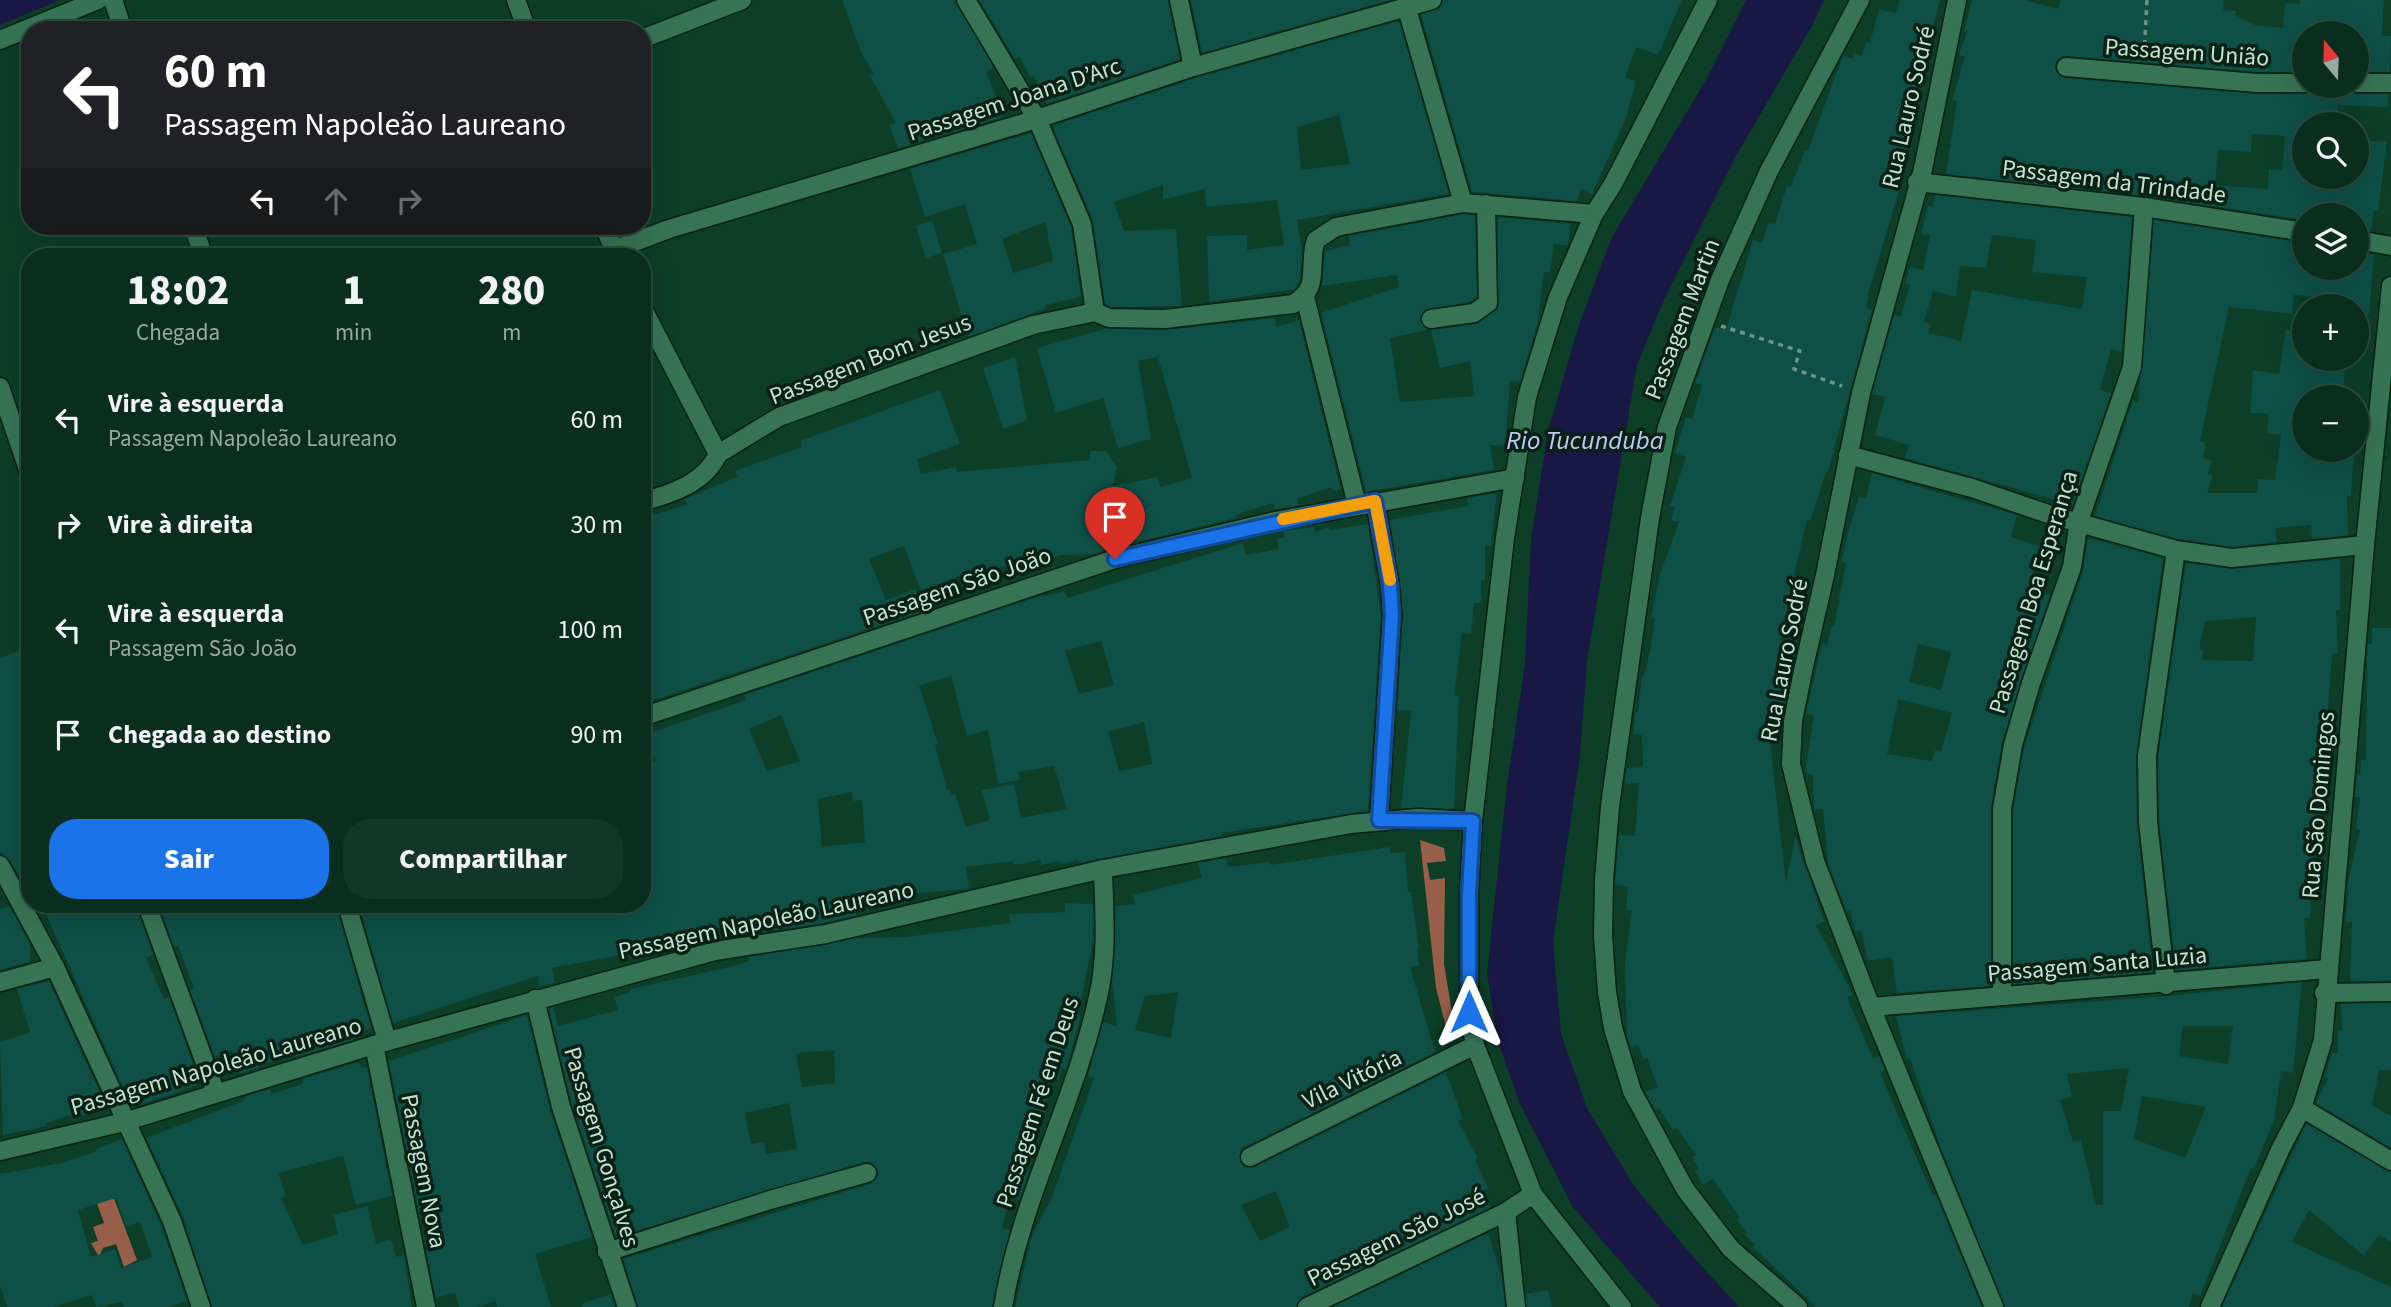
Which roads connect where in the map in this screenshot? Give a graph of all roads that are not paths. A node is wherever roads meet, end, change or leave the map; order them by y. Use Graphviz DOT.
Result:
graph roads {
  1 [pos="98,0"];
  2 [pos="113,0"];
  3 [pos="516,0"];
  4 [pos="742,0"];
  5 [pos="966,0"];
  6 [pos="1179,0"];
  7 [pos="1708,0"];
  8 [pos="1860,0"];
  9 [pos="1957,0"];
  10 [pos="1427,1"];
  11 [pos="1407,9"];
  12 [pos="47,21"];
  13 [pos="121,21"];
  14 [pos="524,21"];
  15 [pos="21,31"];
  16 [pos="651,35"];
  17 [pos="0,40"];
  18 [pos="1193,66"];
  19 [pos="2066,67"];
  20 [pos="2292,83"];
  21 [pos="2370,83"];
  22 [pos="2391,83"];
  23 [pos="1037,120"];
  24 [pos="1917,182"];
  25 [pos="1463,203"];
  26 [pos="1486,204"];
  27 [pos="2144,207"];
  28 [pos="1594,214"];
  29 [pos="2292,230"];
  30 [pos="2369,242"];
  31 [pos="2391,246"];
  32 [pos="626,248"];
  33 [pos="2391,286"];
  34 [pos="1305,298"];
  35 [pos="1095,312"];
  36 [pos="1431,319"];
  37 [pos="651,324"];
  38 [pos="0,387"];
  39 [pos="21,449"];
  40 [pos="718,454"];
  41 [pos="1848,455"];
  42 [pos="1515,478"];
  43 [pos="651,498"];
  44 [pos="1375,501"];
  45 [pos="1357,505"];
  46 [pos="2078,521"];
  47 [pos="2365,545"];
  48 [pos="2176,550"];
  49 [pos="651,714"];
  50 [pos="1379,820"];
  51 [pos="1473,821"];
  52 [pos="0,865"];
  53 [pos="1103,869"];
  54 [pos="21,904"];
  55 [pos="26,913"];
  56 [pos="150,913"];
  57 [pos="349,913"];
  58 [pos="55,967"];
  59 [pos="2327,969"];
  60 [pos="0,982"];
  61 [pos="2166,985"];
  62 [pos="2391,992"];
  63 [pos="2324,993"];
  64 [pos="2002,996"];
  65 [pos="534,999"];
  66 [pos="1871,1007"];
  67 [pos="381,1043"];
  68 [pos="1475,1045"];
  69 [pos="216,1093"];
  70 [pos="2302,1108"];
  71 [pos="124,1122"];
  72 [pos="0,1151"];
  73 [pos="1250,1157"];
  74 [pos="2391,1161"];
  75 [pos="867,1173"];
  76 [pos="1533,1194"];
  77 [pos="1506,1212"];
  78 [pos="607,1252"];
  79 [pos="201,1307"];
  80 [pos="426,1307"];
  81 [pos="626,1307"];
  82 [pos="1003,1307"];
  83 [pos="1307,1307"];
  84 [pos="1516,1307"];
  85 [pos="1622,1307"];
  86 [pos="1797,1307"];
  87 [pos="1994,1307"];
  88 [pos="2210,1307"];
  1 -- 12 [label="street"];
  2 -- 13 [label="street"];
  3 -- 14 [label="street"];
  4 -- 16 [label="street"];
  5 -- 23 [label="street"];
  6 -- 18 [label="street"];
  7 -- 28 [label="street"];
  8 -- 86 [label="street, Passagem Martin"];
  9 -- 24 [label="street, Rua Lauro Sodré"];
  10 -- 11 [label="street, Passagem Joana D’Arc"];
  11 -- 18 [label="street, Passagem Joana D’Arc"];
  11 -- 25 [label="street"];
  15 -- 17 [label="street"];
  18 -- 23 [label="street, Passagem Joana D’Arc"];
  19 -- 20 [label="street, Passagem União"];
  21 -- 22 [label="street"];
  23 -- 32 [label="street, Passagem Joana D’Arc"];
  23 -- 35 [label="street"];
  24 -- 27 [label="street, Passagem da Trindade"];
  24 -- 41 [label="street, Rua Lauro Sodré"];
  25 -- 26 [label="street"];
  25 -- 34 [label="street"];
  26 -- 28 [label="street"];
  26 -- 36 [label="street"];
  27 -- 29 [label="street, Passagem da Trindade"];
  27 -- 46 [label="street, Passagem Boa Esperança"];
  28 -- 42 [label="street"];
  30 -- 31 [label="street"];
  33 -- 47 [label="street, Rua São Domingos"];
  34 -- 35 [label="street, Passagem Bom Jesus"];
  34 -- 45 [label="street"];
  35 -- 40 [label="street, Passagem Bom Jesus"];
  37 -- 40 [label="street"];
  38 -- 39 [label="street"];
  40 -- 43 [label="street, Passagem Bom Jesus"];
  41 -- 46 [label="street"];
  41 -- 66 [label="street, Rua Lauro Sodré"];
  42 -- 44 [label="street, Passagem São João"];
  42 -- 51 [label="street"];
  44 -- 45 [label="street, Passagem São João"];
  44 -- 50 [label="street"];
  45 -- 49 [label="street, Passagem São João"];
  46 -- 48 [label="street"];
  46 -- 64 [label="street, Passagem Boa Esperança"];
  47 -- 48 [label="street"];
  47 -- 59 [label="street, Rua São Domingos"];
  48 -- 61 [label="street"];
  50 -- 51 [label="street, Passagem Napoleão Laureano"];
  50 -- 53 [label="street, Passagem Napoleão Laureano"];
  51 -- 68 [label="street"];
  52 -- 54 [label="street"];
  53 -- 65 [label="street, Passagem Napoleão Laureano"];
  53 -- 82 [label="street, Passagem Fé em Deus"];
  55 -- 58 [label="street"];
  56 -- 69 [label="street"];
  57 -- 67 [label="street, Passagem Nova"];
  58 -- 60 [label="street"];
  58 -- 71 [label="street"];
  59 -- 61 [label="street, Passagem Santa Luzia"];
  59 -- 63 [label="street, Rua São Domingos"];
  61 -- 64 [label="street, Passagem Santa Luzia"];
  62 -- 63 [label="street"];
  63 -- 70 [label="street, Rua São Domingos"];
  64 -- 66 [label="street, Passagem Santa Luzia"];
  65 -- 67 [label="street, Passagem Napoleão Laureano"];
  65 -- 78 [label="street, Passagem Gonçalves"];
  66 -- 87 [label="street, Rua Lauro Sodré"];
  67 -- 69 [label="street, Passagem Napoleão Laureano"];
  67 -- 80 [label="street, Passagem Nova"];
  68 -- 73 [label="street, Vila Vitória"];
  68 -- 76 [label="street"];
  69 -- 71 [label="street, Passagem Napoleão Laureano"];
  70 -- 74 [label="street"];
  70 -- 88 [label="street, Rua São Domingos"];
  71 -- 72 [label="street, Passagem Napoleão Laureano"];
  71 -- 79 [label="street"];
  75 -- 78 [label="street"];
  76 -- 77 [label="street, Passagem São José"];
  76 -- 85 [label="street"];
  77 -- 83 [label="street, Passagem São José"];
  77 -- 84 [label="street"];
  78 -- 81 [label="street, Passagem Gonçalves"];
}
